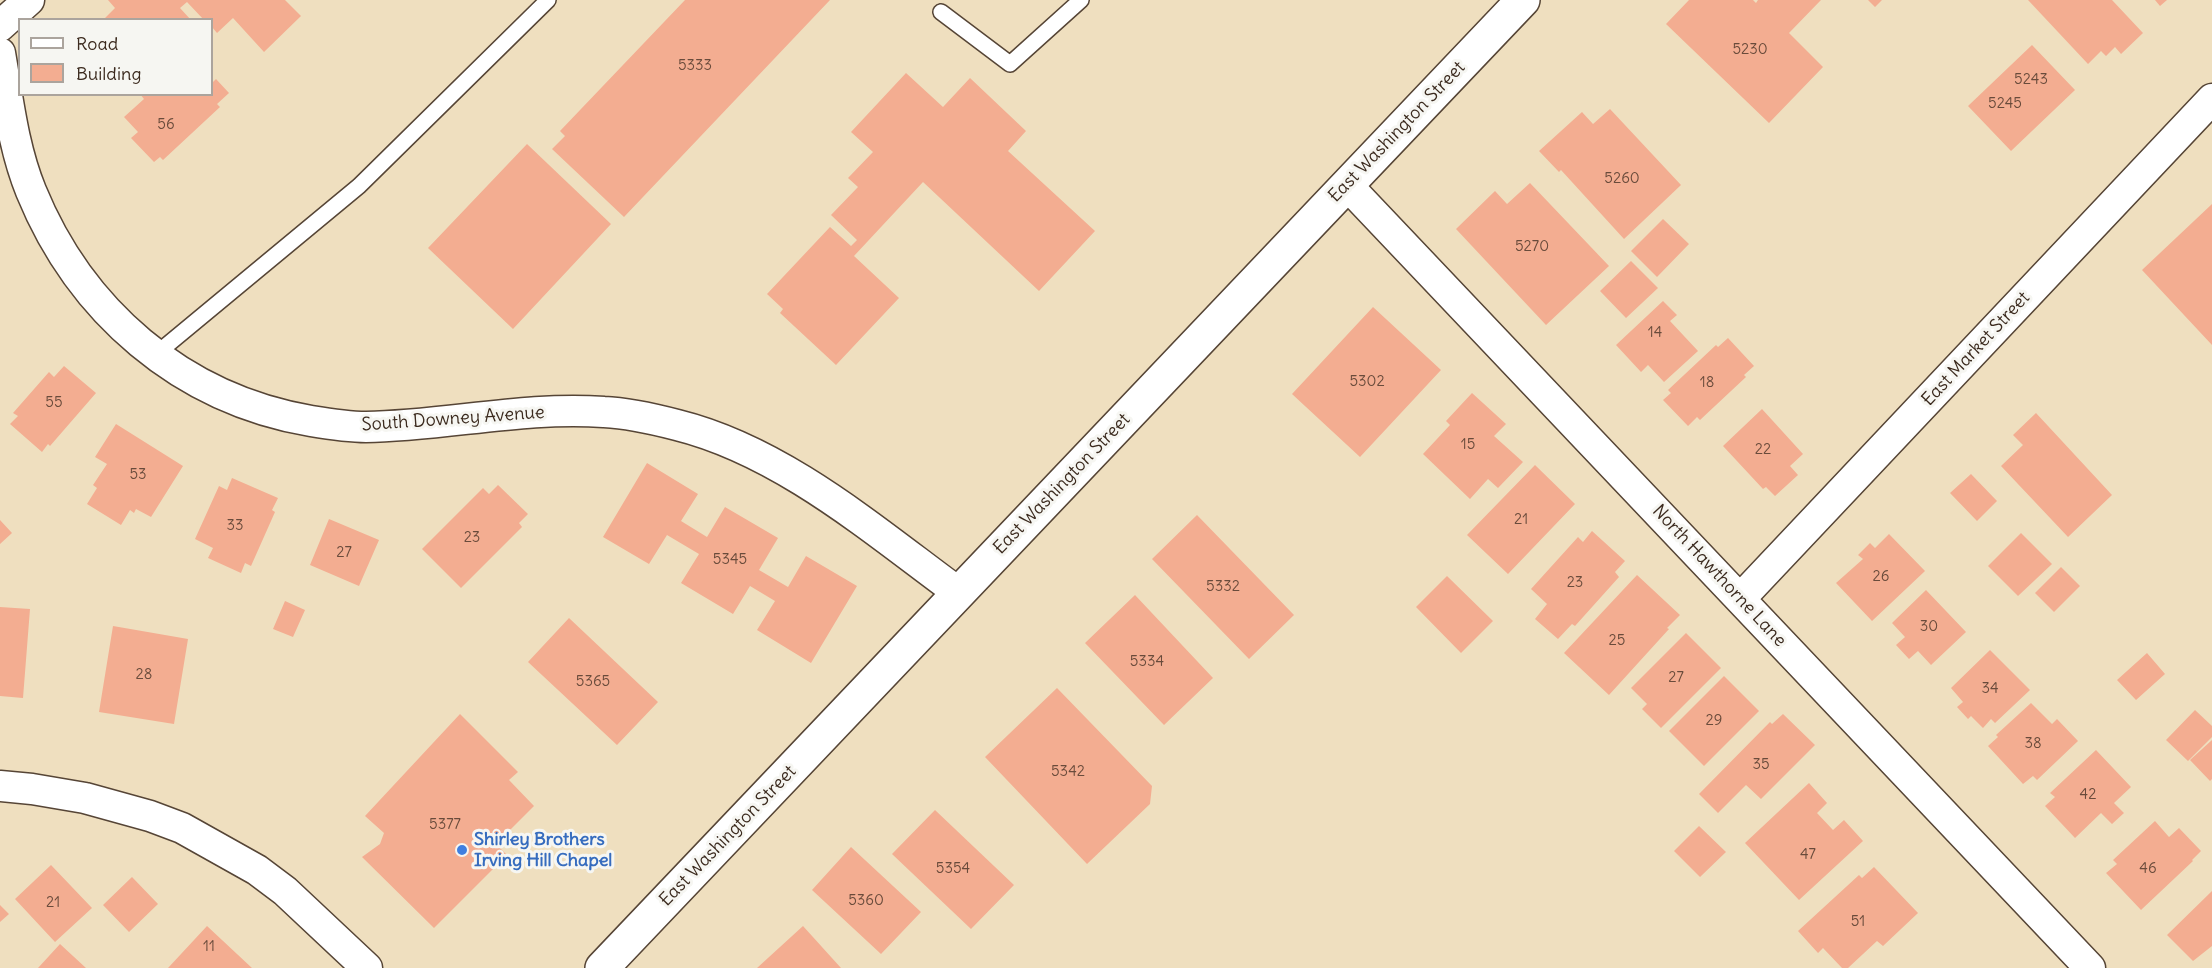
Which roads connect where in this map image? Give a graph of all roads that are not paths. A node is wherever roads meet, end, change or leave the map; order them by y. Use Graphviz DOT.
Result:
graph roads {
  1 [pos="29,0"];
  2 [pos="548,0"];
  3 [pos="1081,0"];
  4 [pos="1523,0"];
  5 [pos="941,12"];
  6 [pos="0,26"];
  7 [pos="0,53"];
  8 [pos="2212,99"];
  9 [pos="7,127"];
  10 [pos="1347,185"];
  11 [pos="155,355"];
  12 [pos="959,593"];
  13 [pos="1740,599"];
  14 [pos="0,786"];
  15 [pos="367,968"];
  16 [pos="602,968"];
  17 [pos="2090,968"];
  1 -- 6 [label="street"];
  2 -- 11 [label="lane"];
  3 -- 5 [label="lane"];
  4 -- 10 [label="main road, East Washington Street"];
  7 -- 9 [label="street, South Downey Avenue"];
  8 -- 13 [label="street, East Market Street"];
  9 -- 11 [label="street, South Downey Avenue"];
  10 -- 12 [label="main road, East Washington Street"];
  10 -- 13 [label="street, North Hawthorne Lane"];
  11 -- 12 [label="street, South Downey Avenue"];
  12 -- 16 [label="main road, East Washington Street"];
  13 -- 17 [label="street, North Hawthorne Lane"];
  14 -- 15 [label="street"];
}
